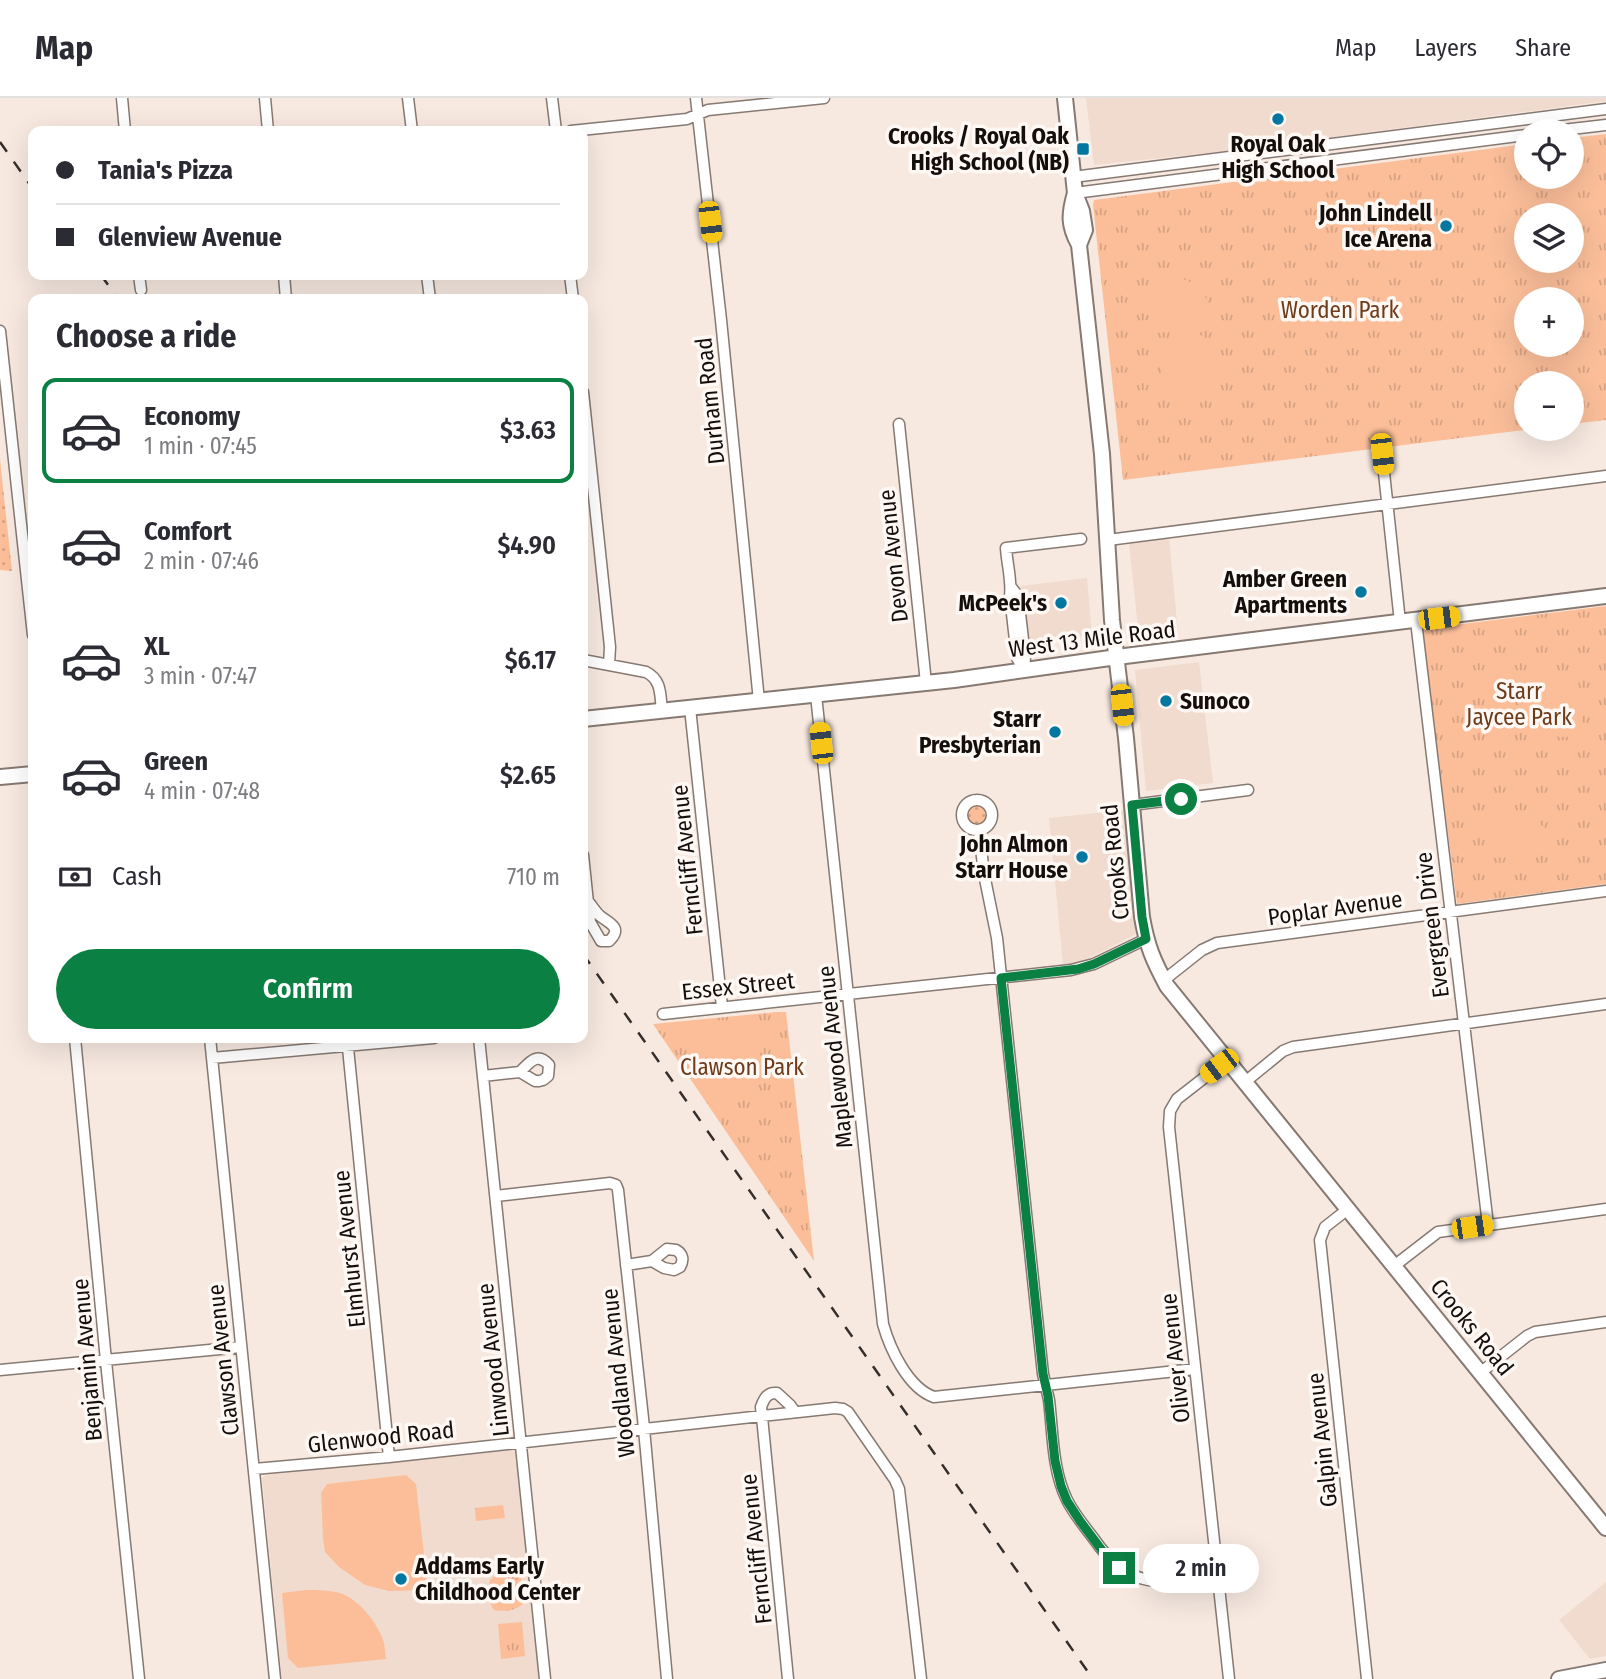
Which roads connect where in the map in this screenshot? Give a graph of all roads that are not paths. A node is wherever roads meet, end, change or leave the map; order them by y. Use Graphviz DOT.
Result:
graph roads {
  1 [pos="122,98"];
  2 [pos="265,98"];
  3 [pos="408,98"];
  4 [pos="552,98"];
  5 [pos="696,98"];
  6 [pos="824,98"];
  7 [pos="1065,98"];
  8 [pos="1606,109"];
  9 [pos="1588,112"];
  10 [pos="698,115"];
  11 [pos="1494,123"];
  12 [pos="1606,125"];
  13 [pos="125,126"];
  14 [pos="268,126"];
  15 [pos="411,126"];
  16 [pos="555,126"];
  17 [pos="1590,127"];
  18 [pos="1584,128"];
  19 [pos="588,129"];
  20 [pos="1441,130"];
  21 [pos="1514,136"];
  22 [pos="1496,138"];
  23 [pos="1443,145"];
  24 [pos="1299,148"];
  25 [pos="1209,160"];
  26 [pos="1300,163"];
  27 [pos="1121,171"];
  28 [pos="1204,176"];
  29 [pos="1073,177"];
  30 [pos="1123,186"];
  31 [pos="1075,193"];
  32 [pos="140,280"];
  33 [pos="141,290"];
  34 [pos="0,331"];
  35 [pos="899,424"];
  36 [pos="588,439"];
  37 [pos="1382,454"];
  38 [pos="1606,476"];
  39 [pos="1387,504"];
  40 [pos="1082,540"];
  41 [pos="1108,540"];
  42 [pos="28,555"];
  43 [pos="1606,596"];
  44 [pos="1416,621"];
  45 [pos="1400,622"];
  46 [pos="1116,657"];
  47 [pos="588,661"];
  48 [pos="610,665"];
  49 [pos="1024,670"];
  50 [pos="926,683"];
  51 [pos="816,695"];
  52 [pos="760,701"];
  53 [pos="690,708"];
  54 [pos="662,711"];
  55 [pos="588,718"];
  56 [pos="28,775"];
  57 [pos="0,778"];
  58 [pos="1248,790"];
  59 [pos="1132,805"];
  60 [pos="979,831"];
  61 [pos="1606,891"];
  62 [pos="1450,911"];
  63 [pos="1146,939"];
  64 [pos="1001,978"];
  65 [pos="1164,980"];
  66 [pos="847,994"];
  67 [pos="1606,1004"];
  68 [pos="722,1007"];
  69 [pos="663,1014"];
  70 [pos="1463,1023"];
  71 [pos="75,1043"];
  72 [pos="210,1043"];
  73 [pos="339,1043"];
  74 [pos="347,1043"];
  75 [pos="480,1043"];
  76 [pos="212,1058"];
  77 [pos="1227,1060"];
  78 [pos="520,1072"];
  79 [pos="483,1076"];
  80 [pos="1245,1082"];
  81 [pos="496,1196"];
  82 [pos="1348,1209"];
  83 [pos="1606,1209"];
  84 [pos="1488,1225"];
  85 [pos="652,1262"];
  86 [pos="626,1265"];
  87 [pos="1394,1266"];
  88 [pos="1606,1322"];
  89 [pos="241,1347"];
  90 [pos="106,1360"];
  91 [pos="1195,1369"];
  92 [pos="0,1370"];
  93 [pos="1480,1373"];
  94 [pos="1045,1385"];
  95 [pos="795,1412"];
  96 [pos="762,1416"];
  97 [pos="643,1429"];
  98 [pos="522,1442"];
  99 [pos="389,1457"];
  100 [pos="254,1469"];
  101 [pos="1606,1528"];
  102 [pos="1217,1577"];
  103 [pos="1606,1670"];
  104 [pos="139,1679"];
  105 [pos="275,1679"];
  106 [pos="545,1679"];
  107 [pos="667,1679"];
  108 [pos="788,1679"];
  109 [pos="922,1679"];
  110 [pos="1229,1679"];
  111 [pos="1367,1679"];
  112 [pos="1559,1679"];
  1 -- 13 [label="street"];
  2 -- 14 [label="street"];
  3 -- 15 [label="street"];
  4 -- 16 [label="street"];
  5 -- 10 [label="street, Durham Road"];
  6 -- 10 [label="street"];
  7 -- 29 [label="main road, Crooks Road"];
  8 -- 9 [label="street"];
  9 -- 11 [label="street"];
  9 -- 17 [label="street"];
  10 -- 19 [label="street"];
  10 -- 52 [label="street, Durham Road"];
  11 -- 20 [label="street"];
  11 -- 22 [label="street"];
  12 -- 17 [label="street"];
  17 -- 18 [label="street"];
  20 -- 23 [label="street"];
  20 -- 24 [label="street"];
  21 -- 22 [label="street"];
  22 -- 23 [label="street"];
  23 -- 26 [label="street"];
  24 -- 25 [label="street"];
  24 -- 26 [label="street"];
  25 -- 27 [label="street"];
  25 -- 28 [label="street"];
  26 -- 28 [label="street"];
  27 -- 29 [label="street"];
  27 -- 30 [label="street"];
  28 -- 30 [label="street"];
  29 -- 31 [label="main road, Crooks Road"];
  30 -- 31 [label="street"];
  31 -- 41 [label="main road, Crooks Road"];
  32 -- 33 [label="street"];
  34 -- 42 [label="street"];
  35 -- 50 [label="street, Devon Avenue"];
  36 -- 48 [label="street"];
  37 -- 39 [label="street"];
  38 -- 39 [label="street"];
  39 -- 41 [label="street"];
  39 -- 45 [label="street"];
  40 -- 49 [label="street"];
  41 -- 46 [label="main road, Crooks Road"];
  43 -- 44 [label="main road, West 13 Mile Road"];
  44 -- 45 [label="main road, West 13 Mile Road"];
  44 -- 62 [label="street, Evergreen Drive"];
  45 -- 46 [label="main road, West 13 Mile Road"];
  46 -- 49 [label="main road, West 13 Mile Road"];
  46 -- 59 [label="main road, Crooks Road"];
  47 -- 48 [label="street"];
  48 -- 54 [label="street"];
  49 -- 50 [label="main road, West 13 Mile Road"];
  50 -- 51 [label="main road, West 13 Mile Road"];
  51 -- 52 [label="main road, West 13 Mile Road"];
  51 -- 66 [label="street, Maplewood Avenue"];
  52 -- 53 [label="main road, West 13 Mile Road"];
  53 -- 54 [label="main road, West 13 Mile Road"];
  53 -- 68 [label="street, Ferncliff Avenue"];
  54 -- 55 [label="main road, West 13 Mile Road"];
  56 -- 57 [label="main road"];
  58 -- 59 [label="street"];
  59 -- 63 [label="main road, Crooks Road"];
  60 -- 64 [label="street"];
  61 -- 62 [label="street, Poplar Avenue"];
  62 -- 65 [label="street, Poplar Avenue"];
  62 -- 70 [label="street, Evergreen Drive"];
  63 -- 64 [label="street, Essex Street"];
  63 -- 65 [label="main road, Crooks Road"];
  64 -- 66 [label="street, Essex Street"];
  64 -- 94 [label="street"];
  65 -- 77 [label="main road, Crooks Road"];
  66 -- 68 [label="street, Essex Street"];
  66 -- 94 [label="street, Maplewood Avenue"];
  67 -- 70 [label="street"];
  68 -- 69 [label="street, Essex Street"];
  70 -- 80 [label="street"];
  70 -- 84 [label="street, Evergreen Drive"];
  71 -- 90 [label="street, Benjamin Avenue"];
  72 -- 76 [label="street, Clawson Avenue"];
  73 -- 76 [label="street"];
  74 -- 99 [label="street, Elmhurst Avenue"];
  75 -- 79 [label="street, Linwood Avenue"];
  76 -- 89 [label="street, Clawson Avenue"];
  77 -- 80 [label="main road, Crooks Road"];
  77 -- 91 [label="street, Oliver Avenue"];
  78 -- 79 [label="street"];
  79 -- 81 [label="street, Linwood Avenue"];
  80 -- 82 [label="main road, Crooks Road"];
  81 -- 86 [label="street, Woodland Avenue"];
  81 -- 98 [label="street, Linwood Avenue"];
  82 -- 87 [label="main road, Crooks Road"];
  82 -- 111 [label="street, Galpin Avenue"];
  83 -- 84 [label="street"];
  84 -- 87 [label="street"];
  85 -- 86 [label="street"];
  86 -- 97 [label="street, Woodland Avenue"];
  87 -- 93 [label="main road, Crooks Road"];
  88 -- 93 [label="street"];
  89 -- 90 [label="street"];
  89 -- 100 [label="street, Clawson Avenue"];
  90 -- 92 [label="street"];
  90 -- 104 [label="street, Benjamin Avenue"];
  91 -- 94 [label="street"];
  91 -- 102 [label="street, Oliver Avenue"];
  93 -- 101 [label="main road, Crooks Road"];
  94 -- 102 [label="street"];
  95 -- 96 [label="street, Glenwood Road"];
  95 -- 96 [label="street"];
  95 -- 109 [label="street, Glenwood Road"];
  96 -- 97 [label="street, Glenwood Road"];
  96 -- 108 [label="street, Ferncliff Avenue"];
  97 -- 98 [label="street, Glenwood Road"];
  97 -- 107 [label="street, Woodland Avenue"];
  98 -- 99 [label="street, Glenwood Road"];
  98 -- 106 [label="street, Linwood Avenue"];
  99 -- 100 [label="street, Glenwood Road"];
  100 -- 105 [label="street, Clawson Avenue"];
  102 -- 110 [label="street, Oliver Avenue"];
  103 -- 112 [label="main road"];
}
